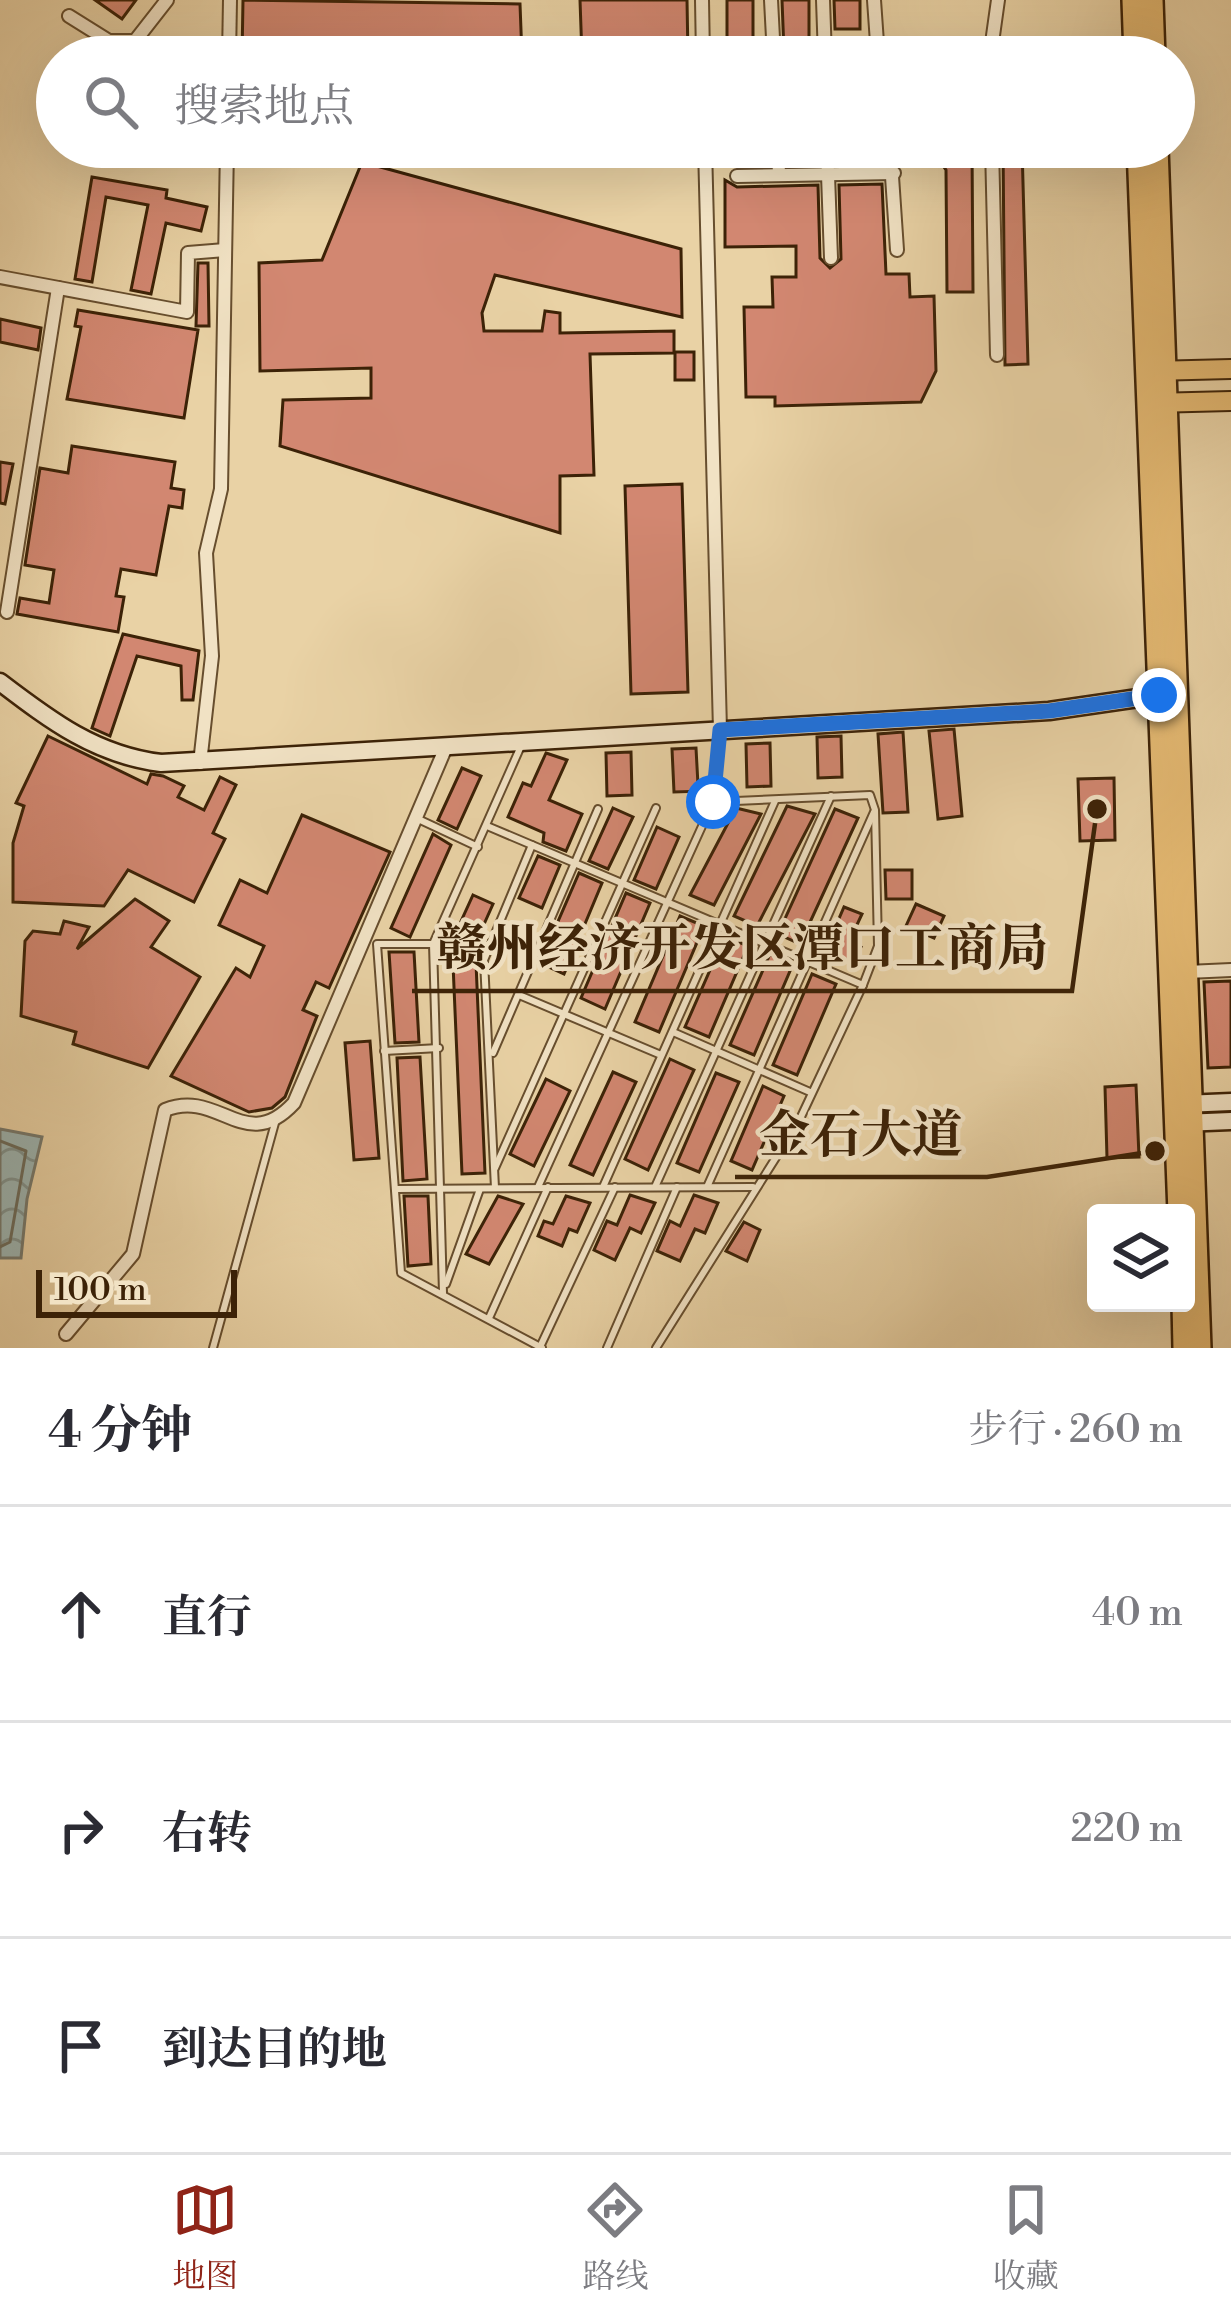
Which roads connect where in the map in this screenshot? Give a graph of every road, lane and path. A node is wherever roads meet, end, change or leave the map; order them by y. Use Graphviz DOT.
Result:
graph roads {
  1 [pos="167,0"];
  2 [pos="230,0"];
  3 [pos="701,0"];
  4 [pos="771,0"];
  5 [pos="823,0"];
  6 [pos="874,0"];
  7 [pos="998,0"];
  8 [pos="1133,0"];
  9 [pos="1152,0"];
  10 [pos="69,16"];
  11 [pos="102,36"];
  12 [pos="139,36"];
  13 [pos="229,36"];
  14 [pos="702,36"];
  15 [pos="772,36"];
  16 [pos="824,36"];
  17 [pos="877,36"];
  18 [pos="993,36"];
  19 [pos="1134,36"];
  20 [pos="1153,36"];
  21 [pos="227,168"];
  22 [pos="706,168"];
  23 [pos="779,168"];
  24 [pos="828,168"];
  25 [pos="893,168"];
  26 [pos="993,168"];
  27 [pos="1140,168"];
  28 [pos="1157,168"];
  29 [pos="894,173"];
  30 [pos="828,174"];
  31 [pos="779,175"];
  32 [pos="737,176"];
  33 [pos="225,250"];
  34 [pos="896,250"];
  35 [pos="831,258"];
  36 [pos="0,277"];
  37 [pos="58,288"];
  38 [pos="997,355"];
  39 [pos="1231,369"];
  40 [pos="1156,371"];
  41 [pos="1231,401"];
  42 [pos="1157,403"];
  43 [pos="0,545"];
  44 [pos="19,548"];
  45 [pos="7,612"];
  46 [pos="0,682"];
  47 [pos="1159,695"];
  48 [pos="720,730"];
  49 [pos="522,744"];
  50 [pos="446,747"];
  51 [pos="200,763"];
  52 [pos="831,796"];
  53 [pos="776,800"];
  54 [pos="713,802"];
  55 [pos="656,808"];
  56 [pos="598,809"];
  57 [pos="875,810"];
  58 [pos="416,818"];
  59 [pos="487,826"];
  60 [pos="532,845"];
  61 [pos="478,847"];
  62 [pos="575,863"];
  63 [pos="622,884"];
  64 [pos="667,903"];
  65 [pos="721,925"];
  66 [pos="433,944"];
  67 [pos="766,944"];
  68 [pos="806,960"];
  69 [pos="1231,970"];
  70 [pos="1187,972"];
  71 [pos="863,985"];
  72 [pos="519,995"];
  73 [pos="566,1015"];
  74 [pos="673,1032"];
  75 [pos="608,1033"];
  76 [pos="440,1048"];
  77 [pos="716,1051"];
  78 [pos="384,1052"];
  79 [pos="661,1055"];
  80 [pos="490,1059"];
  81 [pos="759,1070"];
  82 [pos="810,1092"];
  83 [pos="1231,1102"];
  84 [pos="1184,1113"];
  85 [pos="1231,1121"];
  86 [pos="275,1123"];
  87 [pos="495,1168"];
  88 [pos="444,1187"];
  89 [pos="480,1187"];
  90 [pos="495,1187"];
  91 [pos="538,1187"];
  92 [pos="548,1187"];
  93 [pos="603,1187"];
  94 [pos="615,1187"];
  95 [pos="656,1187"];
  96 [pos="677,1187"];
  97 [pos="706,1187"];
  98 [pos="754,1187"];
  99 [pos="396,1189"];
  100 [pos="1179,1204"];
  101 [pos="443,1293"];
  102 [pos="1183,1312"];
  103 [pos="489,1318"];
  104 [pos="66,1334"];
  105 [pos="541,1347"];
  106 [pos="213,1348"];
  107 [pos="607,1348"];
  108 [pos="656,1348"];
  109 [pos="1184,1348"];
  110 [pos="1200,1348"];
  1 -- 12 [label="street"];
  2 -- 13 [label="street"];
  3 -- 14 [label="street"];
  4 -- 15 [label="street"];
  5 -- 16 [label="street"];
  6 -- 17 [label="street"];
  7 -- 18 [label="street"];
  8 -- 19 [label="highway"];
  9 -- 20 [label="highway"];
  10 -- 11 [label="street"];
  21 -- 33 [label="street"];
  22 -- 48 [label="street"];
  23 -- 31 [label="street"];
  24 -- 30 [label="street"];
  25 -- 29 [label="street"];
  26 -- 38 [label="street"];
  27 -- 40 [label="highway"];
  28 -- 40 [label="highway"];
  29 -- 30 [label="street"];
  29 -- 34 [label="street"];
  30 -- 31 [label="street"];
  30 -- 35 [label="street"];
  31 -- 32 [label="street"];
  33 -- 37 [label="street"];
  33 -- 51 [label="street"];
  36 -- 37 [label="street"];
  37 -- 44 [label="street"];
  39 -- 40 [label="main road"];
  40 -- 42 [label="highway"];
  41 -- 42 [label="main road"];
  42 -- 47 [label="highway"];
  42 -- 70 [label="highway"];
  43 -- 44 [label="street"];
  44 -- 45 [label="street"];
  46 -- 51 [label="main road"];
  47 -- 48 [label="main road"];
  47 -- 84 [label="highway"];
  48 -- 49 [label="main road"];
  48 -- 54 [label="lane"];
  49 -- 50 [label="main road"];
  49 -- 59 [label="lane"];
  50 -- 51 [label="main road"];
  50 -- 58 [label="street"];
  52 -- 53 [label="lane"];
  52 -- 57 [label="lane"];
  52 -- 67 [label="lane"];
  53 -- 54 [label="lane"];
  53 -- 65 [label="lane"];
  54 -- 64 [label="lane"];
  55 -- 63 [label="lane"];
  56 -- 62 [label="lane"];
  57 -- 68 [label="lane"];
  57 -- 71 [label="lane"];
  58 -- 61 [label="lane"];
  58 -- 86 [label="street"];
  59 -- 60 [label="lane"];
  59 -- 61 [label="lane"];
  60 -- 62 [label="lane"];
  60 -- 80 [label="lane"];
  61 -- 66 [label="lane"];
  62 -- 63 [label="lane"];
  62 -- 72 [label="lane"];
  63 -- 64 [label="lane"];
  63 -- 73 [label="lane"];
  64 -- 65 [label="lane"];
  64 -- 75 [label="lane"];
  65 -- 67 [label="lane"];
  65 -- 74 [label="lane"];
  66 -- 76 [label="lane"];
  66 -- 78 [label="lane"];
  67 -- 68 [label="lane"];
  67 -- 77 [label="lane"];
  68 -- 71 [label="lane"];
  68 -- 81 [label="lane"];
  69 -- 70 [label="street"];
  70 -- 84 [label="highway"];
  71 -- 82 [label="lane"];
  72 -- 73 [label="lane"];
  72 -- 80 [label="lane"];
  73 -- 75 [label="lane"];
  73 -- 87 [label="lane"];
  74 -- 77 [label="lane"];
  74 -- 79 [label="lane"];
  75 -- 79 [label="lane"];
  75 -- 91 [label="lane"];
  76 -- 78 [label="lane"];
  76 -- 88 [label="lane"];
  77 -- 81 [label="lane"];
  77 -- 95 [label="lane"];
  78 -- 99 [label="lane"];
  79 -- 93 [label="lane"];
  80 -- 87 [label="lane"];
  81 -- 82 [label="lane"];
  81 -- 97 [label="lane"];
  82 -- 98 [label="lane"];
  83 -- 84 [label="main road"];
  84 -- 85 [label="main road"];
  84 -- 100 [label="highway"];
  84 -- 110 [label="highway"];
  86 -- 104 [label="street"];
  86 -- 106 [label="lane"];
  87 -- 90 [label="lane"];
  88 -- 89 [label="lane"];
  88 -- 99 [label="lane"];
  88 -- 101 [label="lane"];
  89 -- 90 [label="lane"];
  89 -- 101 [label="lane"];
  90 -- 91 [label="lane"];
  91 -- 92 [label="lane"];
  92 -- 93 [label="lane"];
  92 -- 103 [label="lane"];
  93 -- 94 [label="lane"];
  94 -- 95 [label="lane"];
  94 -- 105 [label="lane"];
  95 -- 96 [label="lane"];
  96 -- 97 [label="lane"];
  96 -- 107 [label="lane"];
  97 -- 98 [label="lane"];
  98 -- 108 [label="lane"];
  99 -- 101 [label="lane"];
  101 -- 103 [label="lane"];
  102 -- 109 [label="highway"];
  103 -- 105 [label="lane"];
}
